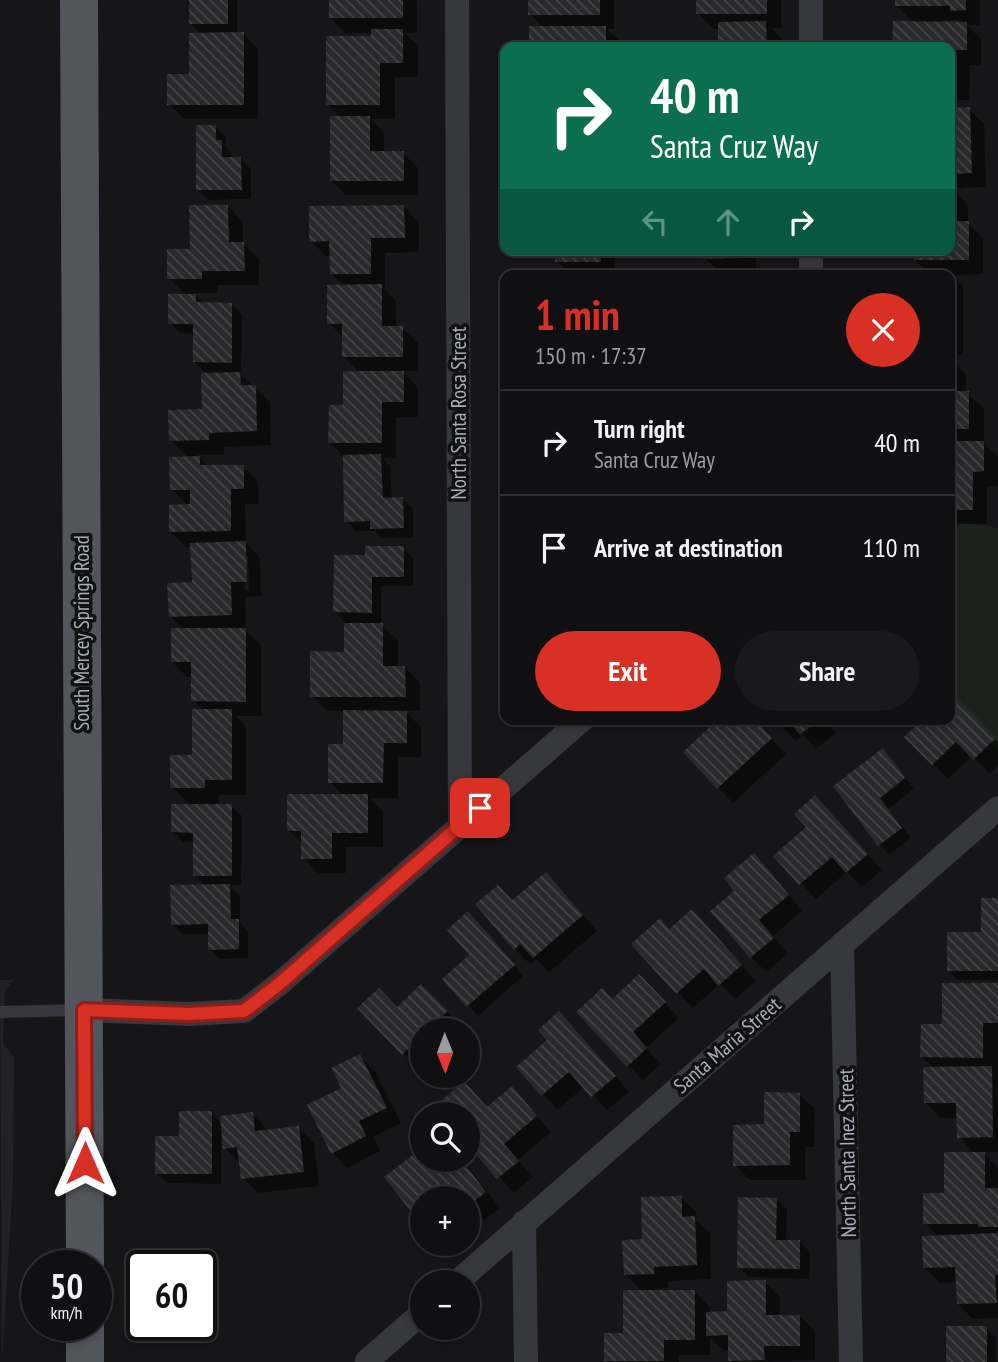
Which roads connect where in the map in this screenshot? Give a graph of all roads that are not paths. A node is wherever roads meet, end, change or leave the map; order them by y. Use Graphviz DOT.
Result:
graph roads {
  1 [pos="79,0"];
  2 [pos="457,0"];
  3 [pos="811,0"];
  4 [pos="811,42"];
  5 [pos="576,725"];
  6 [pos="998,808"];
  7 [pos="460,827"];
  8 [pos="842,944"];
  9 [pos="84,1010"];
  10 [pos="0,1012"];
  11 [pos="524,1222"];
  12 [pos="85,1250"];
  13 [pos="470,1270"];
  14 [pos="410,1323"];
  15 [pos="85,1341"];
  16 [pos="367,1361"];
  17 [pos="85,1362"];
  18 [pos="526,1362"];
  19 [pos="851,1362"];
  1 -- 9 [label="main road, South Mercey Springs Road"];
  2 -- 7 [label="street, North Santa Rosa Street"];
  3 -- 4 [label="street"];
  5 -- 7 [label="street"];
  6 -- 8 [label="street, Santa Maria Street"];
  7 -- 9 [label="street"];
  8 -- 11 [label="street, Santa Maria Street"];
  8 -- 19 [label="street, North Santa Inez Street"];
  9 -- 10 [label="lane"];
  9 -- 12 [label="main road, South Mercey Springs Road"];
  11 -- 13 [label="street, Santa Maria Street"];
  11 -- 18 [label="street"];
  14 -- 16 [label="street"];
  15 -- 17 [label="main road"];
}
